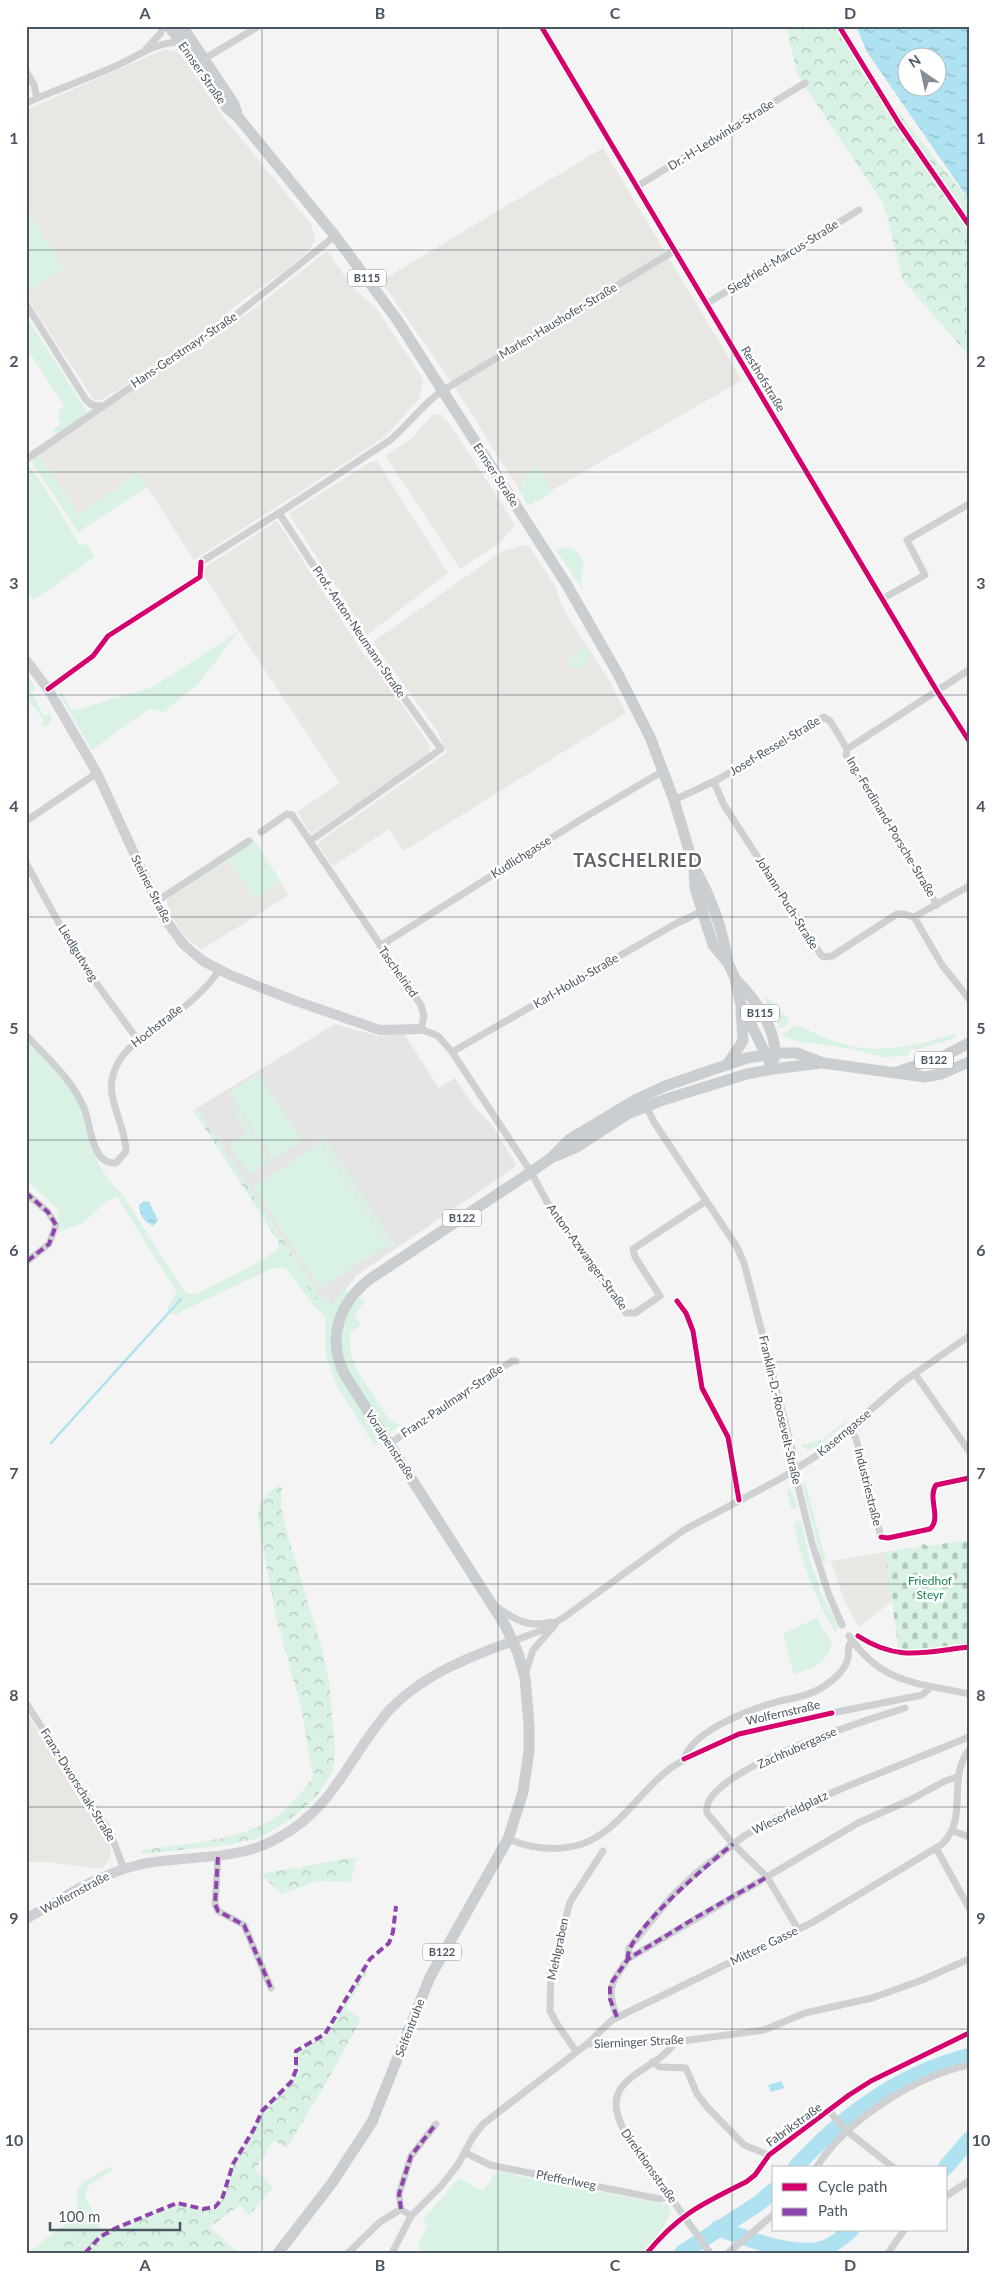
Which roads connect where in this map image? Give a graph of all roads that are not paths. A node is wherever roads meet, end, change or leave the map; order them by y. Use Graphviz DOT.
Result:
graph roads {
  1 [pos="164,26"];
  2 [pos="169,26"];
  3 [pos="182,26"];
  4 [pos="259,26"];
  5 [pos="541,26"];
  6 [pos="180,42"];
  7 [pos="144,51"];
  8 [pos="204,59"];
  9 [pos="26,71"];
  10 [pos="805,83"];
  11 [pos="37,98"];
  12 [pos="26,103"];
  13 [pos="238,117"];
  14 [pos="636,188"];
  15 [pos="859,210"];
  16 [pos="336,236"];
  17 [pos="674,251"];
  18 [pos="26,304"];
  19 [pos="706,304"];
  20 [pos="442,391"];
  21 [pos="101,406"];
  22 [pos="28,458"];
  23 [pos="969,504"];
  24 [pos="279,513"];
  25 [pos="201,562"];
  26 [pos="882,599"];
  27 [pos="26,660"];
  28 [pos="969,670"];
  29 [pos="937,691"];
  30 [pos="969,741"];
  31 [pos="847,749"];
  32 [pos="664,771"];
  33 [pos="97,772"];
  34 [pos="714,782"];
  35 [pos="674,800"];
  36 [pos="26,821"];
  37 [pos="260,832"];
  38 [pos="249,841"];
  39 [pos="310,841"];
  40 [pos="26,863"];
  41 [pos="694,867"];
  42 [pos="969,886"];
  43 [pos="157,901"];
  44 [pos="937,905"];
  45 [pos="701,912"];
  46 [pos="914,917"];
  47 [pos="380,946"];
  48 [pos="728,963"];
  49 [pos="219,970"];
  50 [pos="735,978"];
  51 [pos="969,999"];
  52 [pos="740,1002"];
  53 [pos="422,1029"];
  54 [pos="26,1035"];
  55 [pos="138,1040"];
  56 [pos="969,1044"];
  57 [pos="452,1052"];
  58 [pos="770,1053"];
  59 [pos="969,1062"];
  60 [pos="728,1063"];
  61 [pos="823,1063"];
  62 [pos="773,1068"];
  63 [pos="897,1072"];
  64 [pos="646,1106"];
  65 [pos="551,1158"];
  66 [pos="531,1172"];
  67 [pos="26,1193"];
  68 [pos="706,1201"];
  69 [pos="26,1262"];
  70 [pos="969,1336"];
  71 [pos="516,1361"];
  72 [pos="915,1374"];
  73 [pos="850,1429"];
  74 [pos="389,1444"];
  75 [pos="969,1451"];
  76 [pos="795,1470"];
  77 [pos="969,1478"];
  78 [pos="493,1605"];
  79 [pos="563,1618"];
  80 [pos="842,1625"];
  81 [pos="513,1641"];
  82 [pos="524,1678"];
  83 [pos="931,1687"];
  84 [pos="969,1694"];
  85 [pos="26,1703"];
  86 [pos="905,1708"];
  87 [pos="969,1737"];
  88 [pos="969,1750"];
  89 [pos="684,1759"];
  90 [pos="957,1777"];
  91 [pos="523,1792"];
  92 [pos="953,1831"];
  93 [pos="969,1836"];
  94 [pos="508,1840"];
  95 [pos="733,1844"];
  96 [pos="938,1846"];
  97 [pos="603,1851"];
  98 [pos="218,1856"];
  99 [pos="124,1869"];
  100 [pos="768,1877"];
  101 [pos="969,1908"];
  102 [pos="26,1919"];
  103 [pos="798,1930"];
  104 [pos="628,1959"];
  105 [pos="969,1959"];
  106 [pos="271,1988"];
  107 [pos="615,2019"];
  108 [pos="969,2033"];
  109 [pos="675,2042"];
  110 [pos="587,2044"];
  111 [pos="576,2051"];
  112 [pos="652,2062"];
  113 [pos="969,2064"];
  114 [pos="831,2113"];
  115 [pos="436,2124"];
  116 [pos="846,2130"];
  117 [pos="466,2153"];
  118 [pos="768,2155"];
  119 [pos="817,2166"];
  120 [pos="891,2166"];
  121 [pos="969,2181"];
  122 [pos="948,2195"];
  123 [pos="669,2196"];
  124 [pos="401,2209"];
  125 [pos="684,2215"];
  126 [pos="411,2216"];
  127 [pos="772,2216"];
  128 [pos="903,2232"];
  129 [pos="278,2253"];
  130 [pos="348,2253"];
  131 [pos="392,2253"];
  132 [pos="647,2253"];
  133 [pos="710,2253"];
  134 [pos="728,2253"];
  135 [pos="888,2253"];
  1 -- 7 [label="street"];
  2 -- 6 [label="main road, Ennser Straße / B115"];
  3 -- 8 [label="main road, Ennser Straße / B115"];
  4 -- 8 [label="street"];
  5 -- 14 [label="street, Resthofstraße"];
  6 -- 7 [label="street"];
  6 -- 13 [label="main road, Ennser Straße / B115"];
  7 -- 11 [label="street"];
  8 -- 13 [label="main road, Ennser Straße / B115"];
  9 -- 11 [label="street"];
  10 -- 14 [label="street, Dr.-H-Ledwinka-Straße"];
  11 -- 12 [label="street"];
  13 -- 16 [label="main road, Ennser Straße / B115"];
  14 -- 17 [label="street, Resthofstraße"];
  15 -- 19 [label="street, Siegfried-Marcus-Straße"];
  16 -- 20 [label="main road, Ennser Straße / B115"];
  16 -- 21 [label="street, Hans-Gerstmayr-Straße"];
  17 -- 19 [label="street, Resthofstraße"];
  17 -- 20 [label="street, Marlen-Haushofer-Straße"];
  18 -- 21 [label="street"];
  19 -- 26 [label="street, Resthofstraße"];
  20 -- 24 [label="street"];
  20 -- 32 [label="main road, Ennser Straße / B115"];
  21 -- 22 [label="street, Hans-Gerstmayr-Straße"];
  23 -- 26 [label="street"];
  24 -- 25 [label="street"];
  24 -- 39 [label="street, Prof.-Anton-Neumann-Straße"];
  26 -- 29 [label="street, Resthofstraße"];
  27 -- 33 [label="street, Steiner Straße"];
  28 -- 29 [label="street"];
  29 -- 30 [label="street, Resthofstraße"];
  29 -- 31 [label="street"];
  31 -- 34 [label="street, Josef-Ressel-Straße"];
  31 -- 44 [label="street, Ing.-Ferdinand-Porsche-Straße"];
  32 -- 35 [label="main road, Ennser Straße / B115"];
  32 -- 47 [label="street, Kudlichgasse"];
  33 -- 36 [label="street"];
  33 -- 43 [label="street, Steiner Straße"];
  34 -- 35 [label="street, Josef-Ressel-Straße"];
  34 -- 46 [label="street, Johann-Puch-Straße"];
  35 -- 41 [label="main road, Ennser Straße / B115"];
  37 -- 39 [label="street, Taschelried"];
  38 -- 43 [label="street"];
  39 -- 47 [label="street, Taschelried"];
  40 -- 55 [label="street, Liedlgutweg"];
  41 -- 45 [label="main road, Ennser Straße / B115"];
  41 -- 48 [label="main road, Ennser Straße / B115"];
  42 -- 44 [label="street, Johann-Puch-Straße"];
  43 -- 49 [label="street, Steiner Straße"];
  44 -- 46 [label="street, Johann-Puch-Straße"];
  45 -- 48 [label="main road, Ennser Straße / B115"];
  45 -- 57 [label="street, Karl-Holub-Straße"];
  46 -- 51 [label="street"];
  47 -- 53 [label="street, Taschelried"];
  48 -- 50 [label="main road, Ennser Straße / B115"];
  49 -- 53 [label="street, Steiner Straße"];
  49 -- 55 [label="street, Hochstraße"];
  50 -- 52 [label="main road, Ennser Straße / B115"];
  50 -- 58 [label="main road, Ennser Straße / B115"];
  52 -- 58 [label="main road, Ennser Straße / B115"];
  52 -- 60 [label="main road"];
  53 -- 57 [label="street"];
  54 -- 55 [label="street, Hochstraße"];
  56 -- 63 [label="main road, B122"];
  57 -- 66 [label="street"];
  58 -- 60 [label="main road, B122"];
  58 -- 61 [label="main road, B122"];
  58 -- 62 [label="main road, Ennser Straße / B115"];
  59 -- 63 [label="main road, B122"];
  60 -- 65 [label="main road, B122"];
  61 -- 62 [label="main road, B122"];
  61 -- 63 [label="main road, B122"];
  62 -- 64 [label="main road, B122"];
  64 -- 65 [label="main road, B122"];
  64 -- 68 [label="street, Franklin-D.-Roosevelt-Straße"];
  65 -- 66 [label="main road, B122"];
  66 -- 68 [label="street, Anton-Azwanger-Straße"];
  66 -- 74 [label="main road, Voralpenstraße / B122"];
  67 -- 69 [label="street"];
  68 -- 76 [label="street, Franklin-D.-Roosevelt-Straße"];
  70 -- 72 [label="street, Kaserngasse"];
  71 -- 74 [label="street, Franz-Paulmayr-Straße"];
  72 -- 73 [label="street, Kaserngasse"];
  72 -- 75 [label="street"];
  73 -- 76 [label="street, Kaserngasse"];
  73 -- 77 [label="street, Industriestraße"];
  74 -- 78 [label="main road, Voralpenstraße / B122"];
  76 -- 79 [label="street, Kaserngasse"];
  76 -- 80 [label="street, Franklin-D.-Roosevelt-Straße"];
  78 -- 79 [label="street, Kaserngasse"];
  78 -- 81 [label="main road, Voralpenstraße / B122"];
  79 -- 81 [label="street, Kaserngasse"];
  79 -- 82 [label="street, Kaserngasse"];
  81 -- 82 [label="main road, Voralpenstraße / B122"];
  81 -- 98 [label="street, Wolfernstraße"];
  82 -- 91 [label="main road, Voralpenstraße / B122"];
  83 -- 84 [label="street"];
  83 -- 89 [label="street, Wolfernstraße"];
  83 -- 89 [label="street"];
  85 -- 99 [label="street, Franz-Dworschak-Straße"];
  86 -- 95 [label="street, Zachhubergasse"];
  87 -- 95 [label="street, Wieserfeldplatz"];
  88 -- 90 [label="street"];
  89 -- 94 [label="street, Wolfernstraße"];
  90 -- 92 [label="street"];
  90 -- 100 [label="street, Wieserfeldplatz"];
  91 -- 94 [label="main road, Seifentruhe / B122"];
  92 -- 93 [label="street"];
  92 -- 96 [label="street"];
  94 -- 129 [label="main road, Seifentruhe / B122"];
  95 -- 100 [label="street, Zachhubergasse"];
  95 -- 104 [label="street, Wieserfeldplatz"];
  96 -- 101 [label="street"];
  96 -- 103 [label="street, Mittere Gasse"];
  97 -- 111 [label="street, Mehlgraben"];
  98 -- 99 [label="street, Wolfernstraße"];
  98 -- 106 [label="street"];
  99 -- 102 [label="street, Wolfernstraße"];
  100 -- 103 [label="street, Zachhubergasse"];
  100 -- 104 [label="street, Wieserfeldplatz"];
  103 -- 107 [label="street, Mittere Gasse"];
  104 -- 107 [label="street, Wieserfeldplatz"];
  105 -- 109 [label="street, Sierninger Straße"];
  107 -- 110 [label="street, Mittere Gasse"];
  108 -- 114 [label="street, Fabrikstraße"];
  109 -- 110 [label="street, Sierninger Straße"];
  109 -- 112 [label="street, Direktionsstraße"];
  110 -- 111 [label="street, Sierninger Straße"];
  111 -- 117 [label="street, Sierninger Straße"];
  112 -- 118 [label="street"];
  112 -- 123 [label="street, Direktionsstraße"];
  113 -- 116 [label="street"];
  114 -- 116 [label="street"];
  114 -- 118 [label="street, Fabrikstraße"];
  115 -- 124 [label="street"];
  116 -- 119 [label="street"];
  116 -- 120 [label="street"];
  117 -- 123 [label="street, Pfefferlweg"];
  117 -- 126 [label="street, Sierninger Straße"];
  118 -- 125 [label="street, Fabrikstraße"];
  121 -- 122 [label="street"];
  123 -- 125 [label="street, Direktionsstraße"];
  124 -- 126 [label="street"];
  124 -- 130 [label="street"];
  125 -- 132 [label="street, Fabrikstraße"];
  125 -- 133 [label="street, Direktionsstraße"];
  126 -- 131 [label="street, Sierninger Straße"];
  127 -- 134 [label="street"];
  128 -- 135 [label="street"];
}
